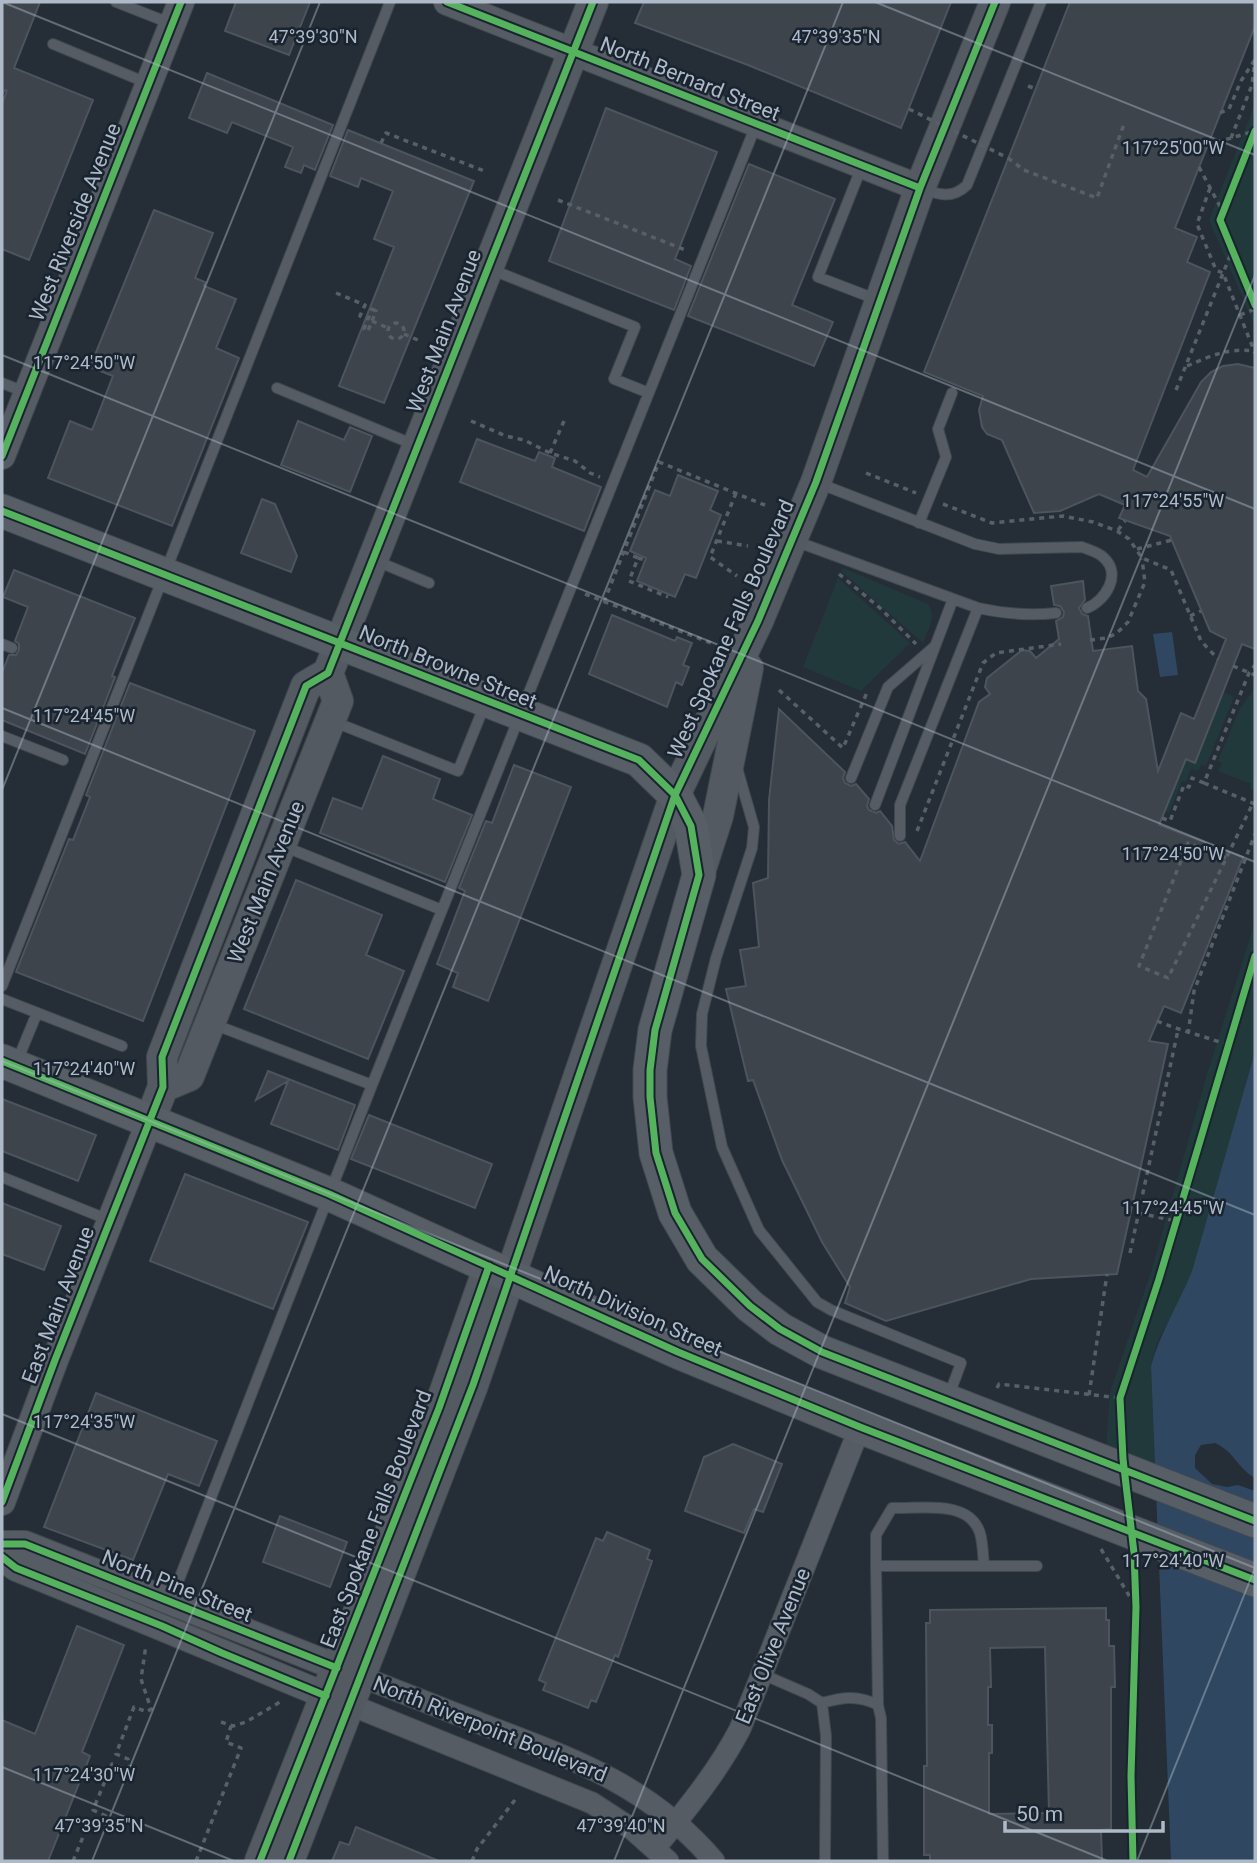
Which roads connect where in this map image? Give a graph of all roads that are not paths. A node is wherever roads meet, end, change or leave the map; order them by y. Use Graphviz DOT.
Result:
graph roads {
  1 [pos="390,2"];
  2 [pos="447,2"];
  3 [pos="593,2"];
  4 [pos="995,2"];
  5 [pos="1041,2"];
  6 [pos="120,3"];
  7 [pos="177,13"];
  8 [pos="53,44"];
  9 [pos="573,51"];
  10 [pos="148,84"];
  11 [pos="757,124"];
  12 [pos="862,165"];
  13 [pos="920,188"];
  14 [pos="488,268"];
  15 [pos="880,302"];
  16 [pos="14,388"];
  17 [pos="278,388"];
  18 [pos="649,393"];
  19 [pos="952,393"];
  20 [pos="418,446"];
  21 [pos="2,456"];
  22 [pos="816,482"];
  23 [pos="2,511"];
  24 [pos="919,523"];
  25 [pos="792,540"];
  26 [pos="372,559"];
  27 [pos="164,574"];
  28 [pos="429,583"];
  29 [pos="953,599"];
  30 [pos="978,608"];
  31 [pos="1087,608"];
  32 [pos="1055,613"];
  33 [pos="758,621"];
  34 [pos="936,646"];
  35 [pos="333,658"];
  36 [pos="486,701"];
  37 [pos="519,715"];
  38 [pos="330,720"];
  39 [pos="2,736"];
  40 [pos="731,752"];
  41 [pos="63,760"];
  42 [pos="851,778"];
  43 [pos="675,795"];
  44 [pos="875,805"];
  45 [pos="900,836"];
  46 [pos="281,845"];
  47 [pos="699,875"];
  48 [pos="442,910"];
  49 [pos="2,986"];
  50 [pos="2,999"];
  51 [pos="37,1013"];
  52 [pos="210,1023"];
  53 [pos="122,1046"];
  54 [pos="9,1064"];
  55 [pos="372,1085"];
  56 [pos="163,1087"];
  57 [pos="149,1123"];
  58 [pos="2,1177"];
  59 [pos="329,1194"];
  60 [pos="110,1221"];
  61 [pos="500,1271"];
  62 [pos="947,1400"];
  63 [pos="860,1427"];
  64 [pos="2,1502"];
  65 [pos="1255,1521"];
  66 [pos="2,1544"];
  67 [pos="2,1557"];
  68 [pos="876,1566"];
  69 [pos="985,1566"];
  70 [pos="1037,1566"];
  71 [pos="1255,1580"];
  72 [pos="160,1624"];
  73 [pos="762,1674"];
  74 [pos="344,1687"];
  75 [pos="822,1703"];
  76 [pos="878,1705"];
  77 [pos="677,1821"];
  78 [pos="662,1855"];
  79 [pos="260,1861"];
  80 [pos="289,1861"];
  81 [pos="714,1861"];
  82 [pos="825,1861"];
  83 [pos="883,1861"];
  1 -- 27 [label="lane"];
  2 -- 9 [label="street, North Bernard Street"];
  3 -- 9 [label="main road, West Main Avenue"];
  4 -- 13 [label="main road, West Spokane Falls Boulevard"];
  5 -- 13 [label="lane"];
  6 -- 7 [label="lane"];
  7 -- 10 [label="street, West Riverside Avenue"];
  8 -- 10 [label="lane"];
  9 -- 11 [label="street, North Bernard Street"];
  9 -- 14 [label="main road, West Main Avenue"];
  10 -- 16 [label="street, West Riverside Avenue"];
  11 -- 12 [label="street, North Bernard Street"];
  11 -- 18 [label="lane"];
  12 -- 13 [label="street, North Bernard Street"];
  12 -- 15 [label="lane"];
  13 -- 15 [label="main road, West Spokane Falls Boulevard"];
  14 -- 18 [label="lane"];
  14 -- 20 [label="main road, West Main Avenue"];
  15 -- 22 [label="main road, West Spokane Falls Boulevard"];
  16 -- 21 [label="street, West Riverside Avenue"];
  17 -- 20 [label="lane"];
  18 -- 37 [label="lane"];
  19 -- 24 [label="lane"];
  20 -- 26 [label="main road, West Main Avenue"];
  22 -- 24 [label="lane"];
  22 -- 25 [label="main road, West Spokane Falls Boulevard"];
  23 -- 27 [label="main road, North Browne Street"];
  24 -- 31 [label="lane"];
  25 -- 29 [label="lane"];
  25 -- 33 [label="main road, West Spokane Falls Boulevard"];
  26 -- 28 [label="lane"];
  26 -- 35 [label="main road, West Main Avenue"];
  27 -- 35 [label="main road, North Browne Street"];
  27 -- 49 [label="lane"];
  29 -- 30 [label="lane"];
  29 -- 34 [label="lane"];
  30 -- 32 [label="lane"];
  30 -- 45 [label="lane"];
  33 -- 40 [label="main road"];
  33 -- 43 [label="main road, West Spokane Falls Boulevard"];
  34 -- 42 [label="lane"];
  34 -- 44 [label="lane"];
  35 -- 36 [label="main road, North Browne Street"];
  35 -- 38 [label="main road, West Main Avenue"];
  35 -- 56 [label="main road"];
  36 -- 37 [label="main road, North Browne Street"];
  36 -- 38 [label="lane"];
  37 -- 43 [label="main road, North Browne Street"];
  37 -- 48 [label="lane"];
  38 -- 46 [label="main road, West Main Avenue"];
  39 -- 41 [label="lane"];
  40 -- 47 [label="main road"];
  40 -- 62 [label="lane"];
  43 -- 47 [label="main road, North Browne Street"];
  43 -- 61 [label="main road, West Spokane Falls Boulevard"];
  46 -- 48 [label="lane"];
  46 -- 52 [label="main road, West Main Avenue"];
  47 -- 62 [label="main road"];
  48 -- 55 [label="lane"];
  50 -- 51 [label="lane"];
  51 -- 53 [label="lane"];
  51 -- 54 [label="lane"];
  52 -- 55 [label="lane"];
  52 -- 56 [label="main road, West Main Avenue"];
  54 -- 57 [label="main road, North Division Street"];
  55 -- 59 [label="lane"];
  56 -- 57 [label="main road"];
  57 -- 59 [label="main road, North Division Street"];
  57 -- 60 [label="street, East Main Avenue"];
  58 -- 60 [label="lane"];
  59 -- 61 [label="main road, North Division Street"];
  59 -- 72 [label="lane"];
  60 -- 64 [label="street, East Main Avenue"];
  61 -- 63 [label="main road, North Division Street"];
  61 -- 74 [label="main road, East Spokane Falls Boulevard"];
  62 -- 65 [label="main road"];
  63 -- 71 [label="main road, North Division Street"];
  63 -- 73 [label="street, East Olive Avenue"];
  66 -- 72 [label="street, North Pine Street"];
  67 -- 72 [label="street, North Pine Street"];
  68 -- 69 [label="lane"];
  68 -- 69 [label="lane"];
  68 -- 76 [label="lane"];
  69 -- 70 [label="lane"];
  72 -- 74 [label="street, North Pine Street"];
  73 -- 75 [label="lane"];
  73 -- 77 [label="street, East Olive Avenue"];
  74 -- 77 [label="street, North Riverpoint Boulevard"];
  74 -- 78 [label="street, North Riverpoint Boulevard"];
  74 -- 79 [label="main road, East Spokane Falls Boulevard"];
  74 -- 80 [label="main road, East Spokane Falls Boulevard"];
  75 -- 76 [label="lane"];
  75 -- 82 [label="lane"];
  76 -- 83 [label="lane"];
  77 -- 78 [label="street, East Olive Avenue"];
  77 -- 81 [label="street, North Riverpoint Boulevard"];
}
